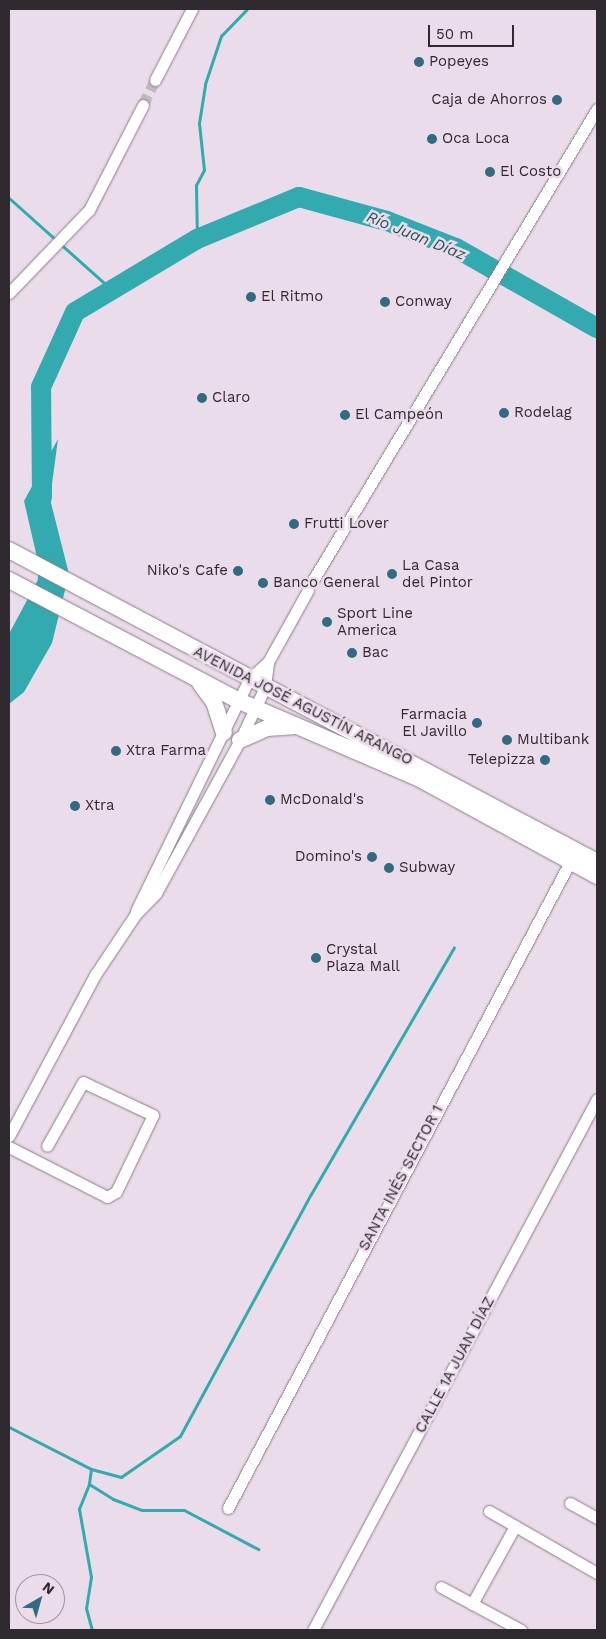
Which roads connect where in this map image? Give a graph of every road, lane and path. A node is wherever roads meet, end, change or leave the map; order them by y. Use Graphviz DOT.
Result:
graph roads {
  1 [pos="192,9"];
  2 [pos="155,80"];
  3 [pos="143,105"];
  4 [pos="597,110"];
  5 [pos="9,292"];
  6 [pos="11,552"];
  7 [pos="9,580"];
  8 [pos="268,662"];
  9 [pos="250,679"];
  10 [pos="197,680"];
  11 [pos="265,687"];
  12 [pos="239,701"];
  13 [pos="255,708"];
  14 [pos="297,726"];
  15 [pos="224,732"];
  16 [pos="240,740"];
  17 [pos="573,856"];
  18 [pos="597,862"];
  19 [pos="597,876"];
  20 [pos="135,915"];
  21 [pos="597,1100"];
  22 [pos="9,1136"];
  23 [pos="47,1146"];
  24 [pos="9,1148"];
  25 [pos="570,1503"];
  26 [pos="228,1508"];
  27 [pos="489,1511"];
  28 [pos="597,1518"];
  29 [pos="515,1526"];
  30 [pos="597,1573"];
  31 [pos="441,1587"];
  32 [pos="472,1604"];
  33 [pos="313,1630"];
  34 [pos="521,1630"];
  1 -- 2 [label="street"];
  3 -- 5 [label="street"];
  4 -- 8 [label="street"];
  6 -- 9 [label="main road, AVENIDA JOSÉ AGUSTÍN ARANGO"];
  7 -- 10 [label="main road, AVENIDA JOSÉ AGUSTÍN ARANGO"];
  8 -- 9 [label="street"];
  8 -- 11 [label="street"];
  9 -- 11 [label="main road, AVENIDA JOSÉ AGUSTÍN ARANGO"];
  9 -- 12 [label="street"];
  10 -- 12 [label="main road, AVENIDA JOSÉ AGUSTÍN ARANGO"];
  10 -- 15 [label="main road"];
  11 -- 13 [label="street"];
  11 -- 17 [label="main road, AVENIDA JOSÉ AGUSTÍN ARANGO"];
  12 -- 13 [label="main road, AVENIDA JOSÉ AGUSTÍN ARANGO"];
  12 -- 15 [label="street"];
  13 -- 14 [label="main road, AVENIDA JOSÉ AGUSTÍN ARANGO"];
  13 -- 16 [label="street"];
  14 -- 16 [label="main road"];
  14 -- 17 [label="main road, AVENIDA JOSÉ AGUSTÍN ARANGO"];
  15 -- 20 [label="street"];
  16 -- 20 [label="street"];
  17 -- 18 [label="main road, AVENIDA JOSÉ AGUSTÍN ARANGO"];
  17 -- 19 [label="main road, AVENIDA JOSÉ AGUSTÍN ARANGO"];
  17 -- 26 [label="street, SANTA INÉS SECTOR 1"];
  20 -- 22 [label="street"];
  21 -- 33 [label="street, CALLE 1A JUAN DÍAZ"];
  23 -- 24 [label="street"];
  25 -- 28 [label="street"];
  27 -- 29 [label="street"];
  29 -- 30 [label="street"];
  29 -- 32 [label="street"];
  31 -- 32 [label="street"];
  32 -- 34 [label="street"];
}
